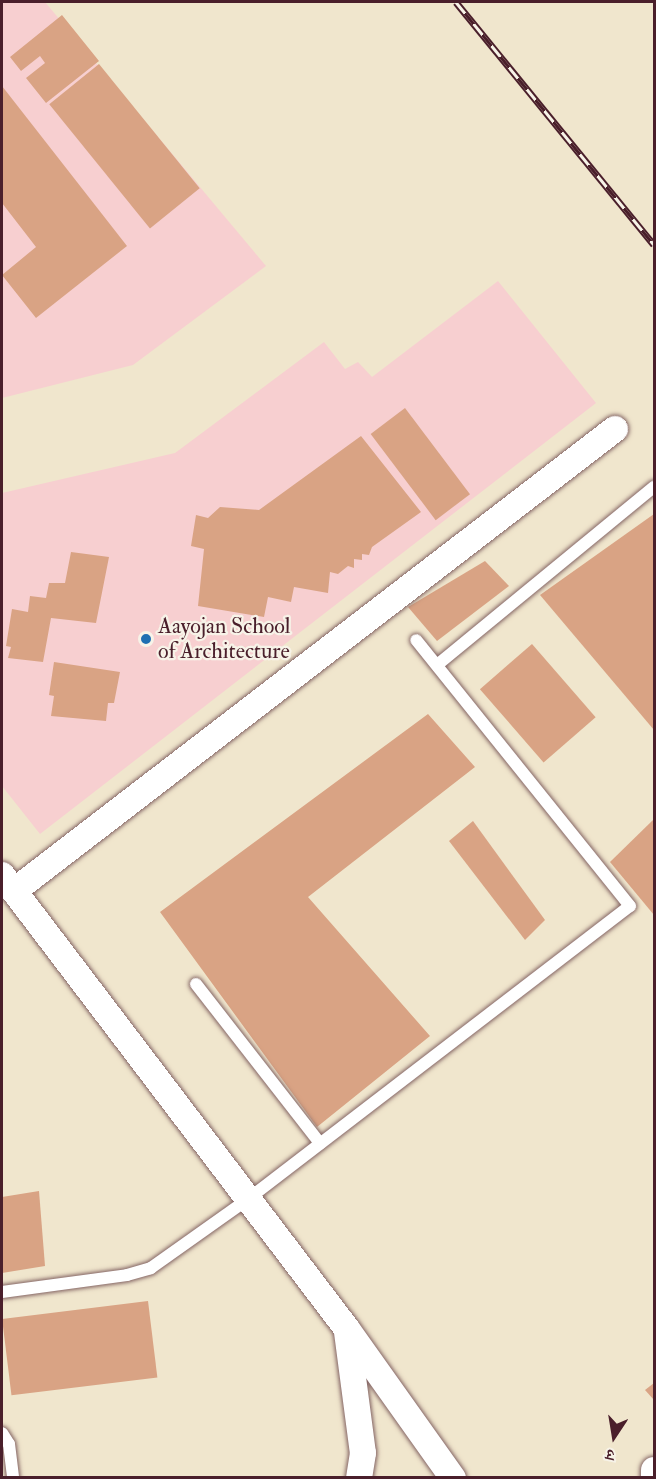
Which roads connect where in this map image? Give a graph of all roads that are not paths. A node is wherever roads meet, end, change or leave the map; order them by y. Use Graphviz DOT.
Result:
graph roads {
  1 [pos="615,429"];
  2 [pos="654,487"];
  3 [pos="416,640"];
  4 [pos="437,665"];
  5 [pos="8,883"];
  6 [pos="196,984"];
  7 [pos="320,1143"];
  8 [pos="248,1199"];
  9 [pos="2,1292"];
  10 [pos="347,1329"];
  11 [pos="2,1433"];
  12 [pos="654,1470"];
  13 [pos="13,1478"];
  14 [pos="359,1478"];
  15 [pos="453,1478"];
  16 [pos="654,1478"];
  1 -- 5 [label="street"];
  2 -- 4 [label="lane"];
  3 -- 4 [label="lane"];
  4 -- 7 [label="lane"];
  5 -- 8 [label="street"];
  6 -- 7 [label="lane"];
  7 -- 8 [label="lane"];
  8 -- 9 [label="lane"];
  8 -- 10 [label="street"];
  10 -- 14 [label="street"];
  10 -- 15 [label="street"];
  11 -- 13 [label="lane"];
  12 -- 16 [label="street"];
}
